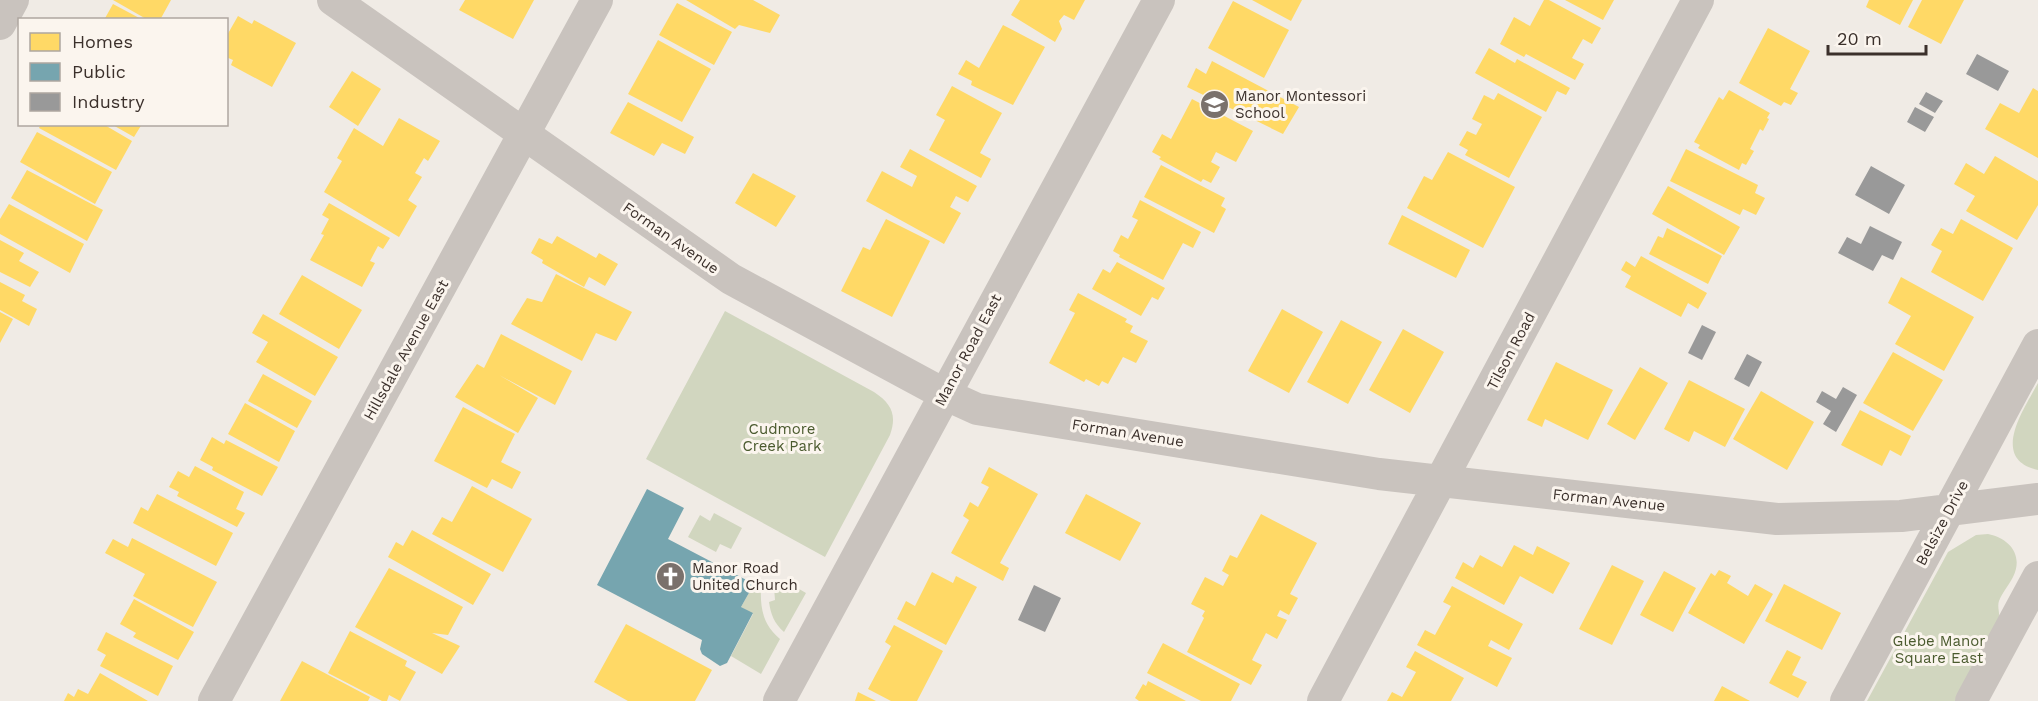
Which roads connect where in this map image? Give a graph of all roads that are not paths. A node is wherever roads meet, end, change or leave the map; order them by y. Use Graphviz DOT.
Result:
graph roads {
  1 [pos="13,0"];
  2 [pos="333,0"];
  3 [pos="597,0"];
  4 [pos="1159,0"];
  5 [pos="1698,0"];
  6 [pos="0,24"];
  7 [pos="524,135"];
  8 [pos="2038,345"];
  9 [pos="944,394"];
  10 [pos="1441,482"];
  11 [pos="2038,499"];
  12 [pos="1951,507"];
  13 [pos="2038,578"];
  14 [pos="214,701"];
  15 [pos="779,701"];
  16 [pos="1323,701"];
  17 [pos="1846,701"];
  18 [pos="1971,701"];
  1 -- 6 [label="street"];
  2 -- 7 [label="street, Forman Avenue"];
  3 -- 7 [label="street, Hillsdale Avenue East"];
  4 -- 9 [label="street, Manor Road East"];
  5 -- 10 [label="street, Tilson Road"];
  7 -- 9 [label="street, Forman Avenue"];
  7 -- 14 [label="street, Hillsdale Avenue East"];
  8 -- 12 [label="street, Belsize Drive"];
  9 -- 10 [label="street, Forman Avenue"];
  9 -- 15 [label="street, Manor Road East"];
  10 -- 12 [label="street, Forman Avenue"];
  10 -- 16 [label="street, Tilson Road"];
  11 -- 12 [label="street, Forman Avenue"];
  12 -- 17 [label="street, Belsize Drive"];
  13 -- 18 [label="street"];
}
